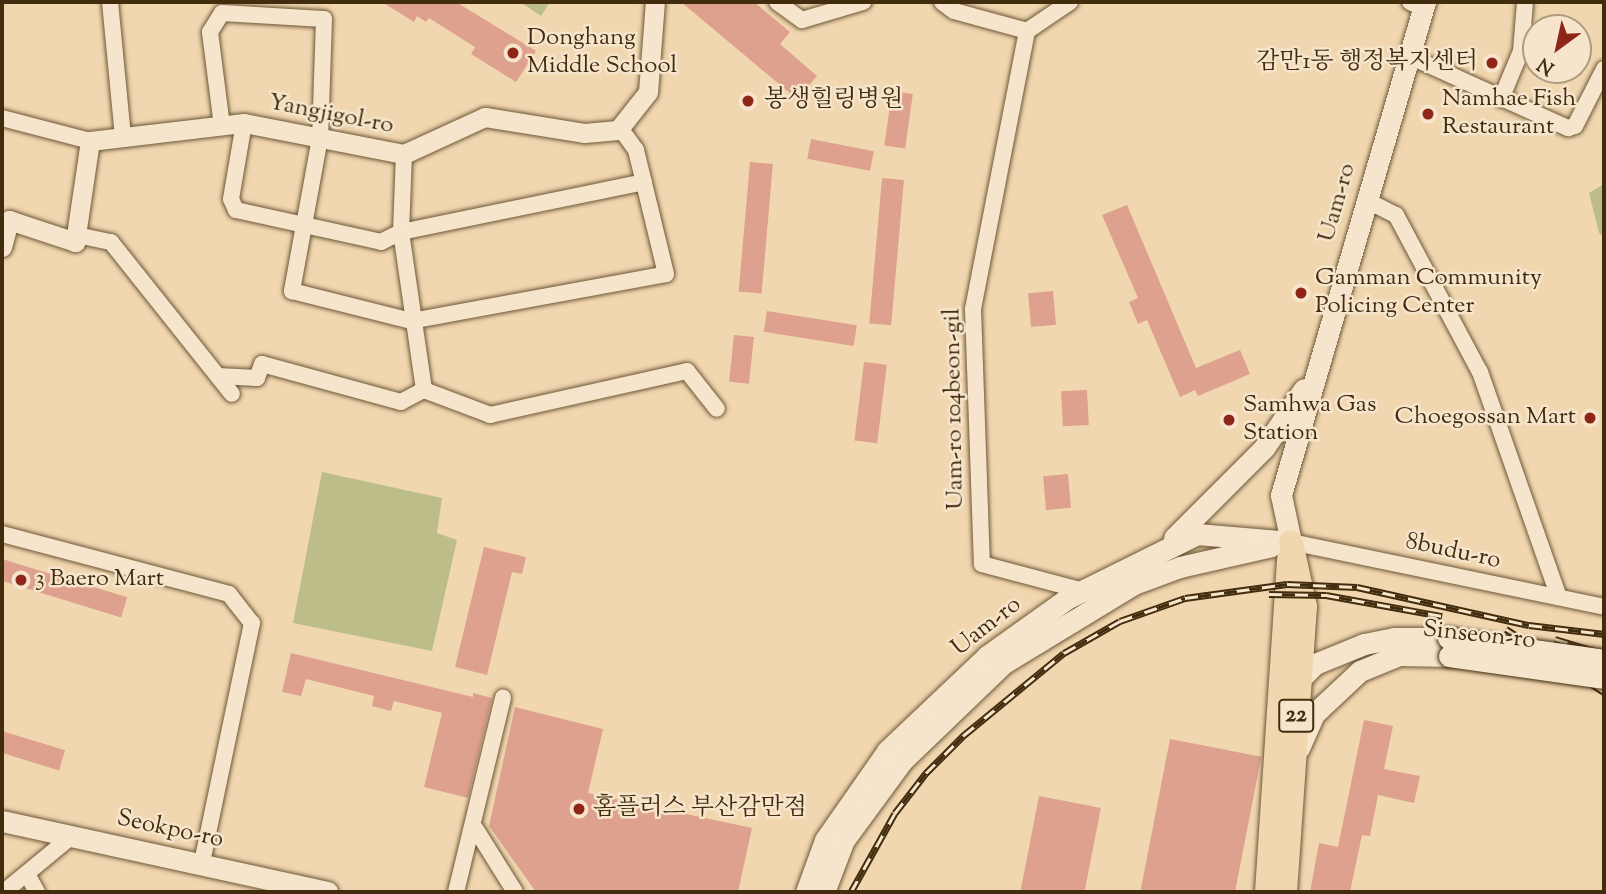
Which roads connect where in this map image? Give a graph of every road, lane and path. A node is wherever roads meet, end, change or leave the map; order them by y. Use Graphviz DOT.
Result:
graph roads {
  1 [pos="110,2"];
  2 [pos="655,2"];
  3 [pos="777,2"];
  4 [pos="863,2"];
  5 [pos="942,2"];
  6 [pos="1070,2"];
  7 [pos="1525,2"];
  8 [pos="1419,4"];
  9 [pos="1027,31"];
  10 [pos="1409,56"];
  11 [pos="1604,69"];
  12 [pos="1501,99"];
  13 [pos="2,118"];
  14 [pos="244,123"];
  15 [pos="222,126"];
  16 [pos="620,128"];
  17 [pos="123,137"];
  18 [pos="320,138"];
  19 [pos="90,141"];
  20 [pos="404,154"];
  21 [pos="644,181"];
  22 [pos="1367,200"];
  23 [pos="5,219"];
  24 [pos="302,224"];
  25 [pos="401,232"];
  26 [pos="77,235"];
  27 [pos="2,247"];
  28 [pos="411,321"];
  29 [pos="1315,373"];
  30 [pos="218,376"];
  31 [pos="424,390"];
  32 [pos="232,394"];
  33 [pos="717,409"];
  34 [pos="2,534"];
  35 [pos="1291,542"];
  36 [pos="1165,546"];
  37 [pos="1080,590"];
  38 [pos="1559,597"];
  39 [pos="1604,607"];
  40 [pos="1449,647"];
  41 [pos="1604,660"];
  42 [pos="1301,676"];
  43 [pos="1604,678"];
  44 [pos="503,698"];
  45 [pos="1277,706"];
  46 [pos="1291,781"];
  47 [pos="2,821"];
  48 [pos="475,828"];
  49 [pos="72,836"];
  50 [pos="202,863"];
  51 [pos="27,874"];
  52 [pos="4,892"];
  53 [pos="37,892"];
  54 [pos="327,892"];
  55 [pos="456,892"];
  56 [pos="514,892"];
  57 [pos="806,892"];
  58 [pos="824,892"];
  59 [pos="1267,892"];
  60 [pos="1285,892"];
  1 -- 17 [label="street"];
  2 -- 16 [label="street"];
  3 -- 4 [label="street"];
  5 -- 9 [label="street"];
  6 -- 9 [label="street"];
  7 -- 12 [label="street"];
  8 -- 10 [label="main road, Uam-ro"];
  9 -- 37 [label="street, Uam-ro 104beon-gil"];
  10 -- 12 [label="street"];
  10 -- 22 [label="main road, Uam-ro"];
  11 -- 12 [label="street"];
  13 -- 19 [label="street, Yangjigol-ro"];
  14 -- 15 [label="street, Yangjigol-ro"];
  14 -- 18 [label="street, Yangjigol-ro"];
  14 -- 24 [label="street"];
  15 -- 17 [label="street, Yangjigol-ro"];
  15 -- 18 [label="street"];
  16 -- 20 [label="street, Yangjigol-ro"];
  16 -- 21 [label="street"];
  17 -- 19 [label="street, Yangjigol-ro"];
  18 -- 20 [label="street, Yangjigol-ro"];
  18 -- 24 [label="street"];
  19 -- 26 [label="street"];
  20 -- 25 [label="street"];
  21 -- 25 [label="street"];
  21 -- 28 [label="street"];
  22 -- 29 [label="main road, Uam-ro"];
  22 -- 38 [label="street"];
  23 -- 26 [label="street"];
  23 -- 27 [label="street"];
  24 -- 25 [label="street"];
  24 -- 28 [label="street"];
  25 -- 28 [label="street"];
  26 -- 30 [label="street"];
  28 -- 31 [label="street"];
  29 -- 35 [label="main road, Uam-ro"];
  29 -- 36 [label="main road"];
  30 -- 31 [label="street"];
  30 -- 32 [label="street"];
  31 -- 33 [label="street"];
  34 -- 50 [label="street"];
  35 -- 36 [label="main road, Uam-ro"];
  35 -- 38 [label="street, 8budu-ro"];
  35 -- 42 [label="main road, 22"];
  35 -- 45 [label="main road, 22"];
  35 -- 58 [label="main road, Uam-ro"];
  36 -- 37 [label="main road, Uam-ro"];
  37 -- 57 [label="main road, Uam-ro"];
  38 -- 39 [label="street, 8budu-ro"];
  40 -- 41 [label="main road, Sinseon-ro, bridge"];
  40 -- 42 [label="main road, Sinseon-ro"];
  40 -- 43 [label="main road, Sinseon-ro, bridge"];
  40 -- 46 [label="main road, Sinseon-ro"];
  42 -- 45 [label="main road, Sinseon-ro"];
  42 -- 46 [label="main road, 22"];
  44 -- 48 [label="street"];
  45 -- 59 [label="main road, 22"];
  46 -- 60 [label="main road, 22"];
  47 -- 49 [label="main road, Seokpo-ro"];
  48 -- 55 [label="street"];
  48 -- 56 [label="street"];
  49 -- 50 [label="main road, Seokpo-ro"];
  49 -- 51 [label="street"];
  50 -- 54 [label="main road, Seokpo-ro"];
  51 -- 52 [label="street"];
  51 -- 53 [label="street"];
}
